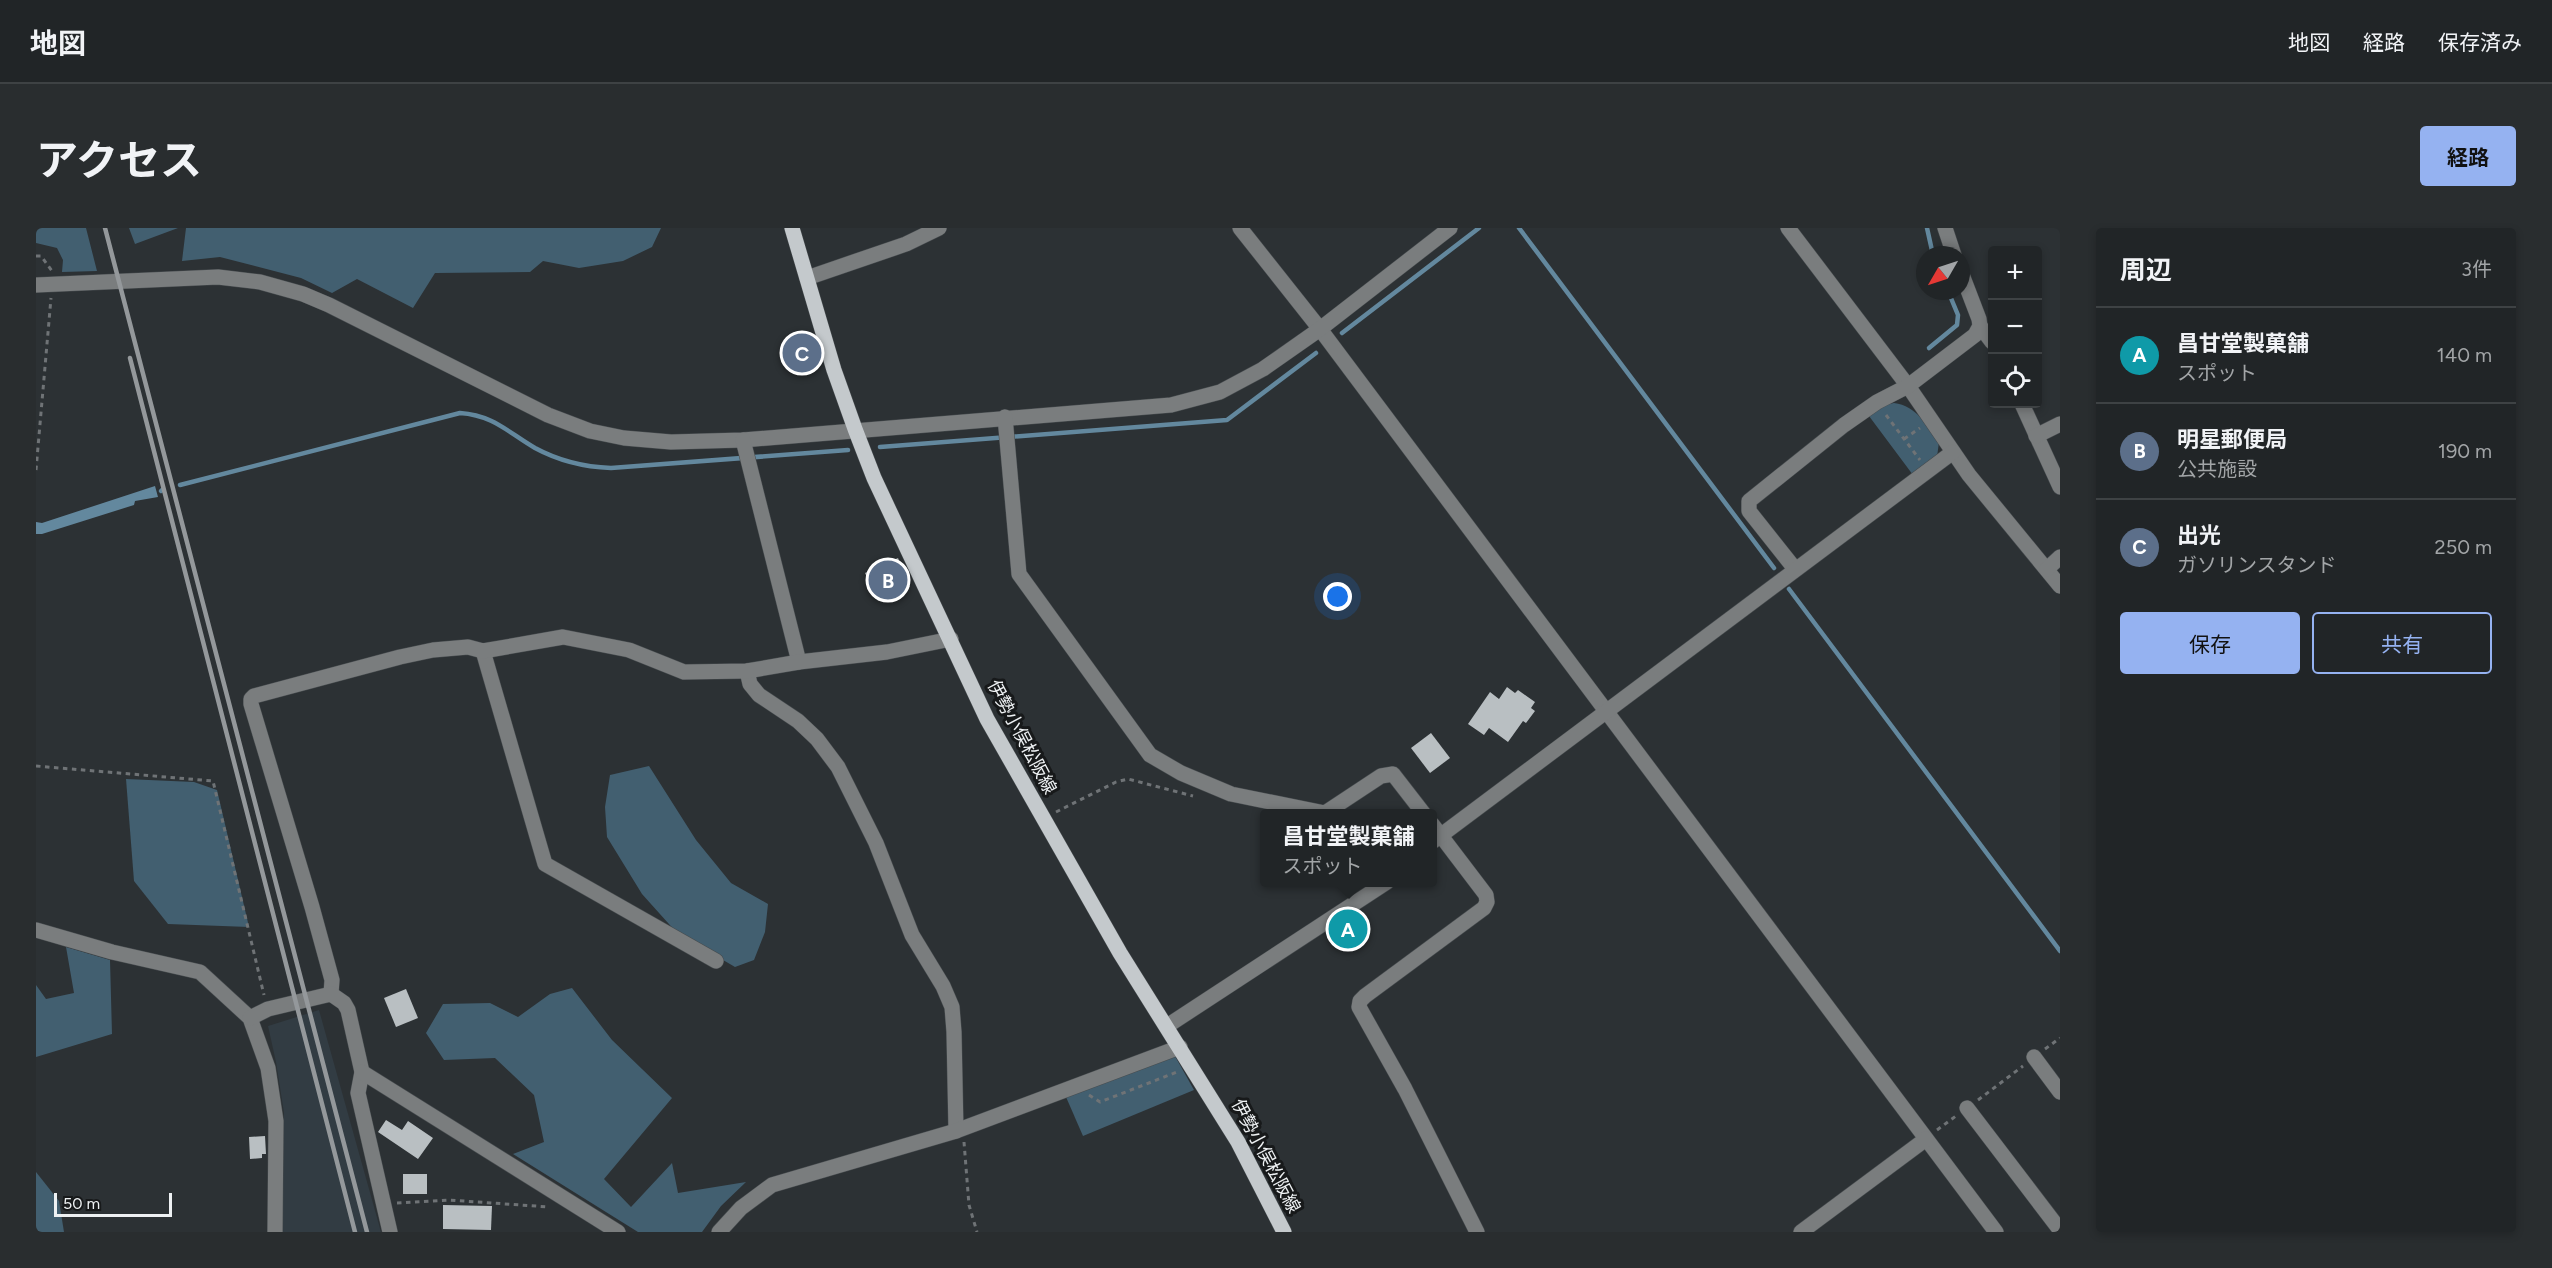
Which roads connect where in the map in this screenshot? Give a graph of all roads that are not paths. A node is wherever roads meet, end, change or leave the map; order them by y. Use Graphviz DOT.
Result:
graph roads {
  1 [pos="792,228"];
  2 [pos="939,228"];
  3 [pos="1239,228"];
  4 [pos="1450,228"];
  5 [pos="1788,228"];
  6 [pos="1945,228"];
  7 [pos="1951,246"];
  8 [pos="807,279"];
  9 [pos="36,285"];
  10 [pos="1970,293"];
  11 [pos="1980,326"];
  12 [pos="1320,328"];
  13 [pos="1988,337"];
  14 [pos="1908,386"];
  15 [pos="2024,408"];
  16 [pos="1005,422"];
  17 [pos="2060,424"];
  18 [pos="855,429"];
  19 [pos="2036,436"];
  20 [pos="746,452"];
  21 [pos="1953,452"];
  22 [pos="2060,487"];
  23 [pos="2060,557"];
  24 [pos="1795,569"];
  25 [pos="2047,569"];
  26 [pos="2060,586"];
  27 [pos="951,639"];
  28 [pos="483,651"];
  29 [pos="799,662"];
  30 [pos="747,671"];
  31 [pos="1607,713"];
  32 [pos="1305,809"];
  33 [pos="1331,809"];
  34 [pos="1421,809"];
  35 [pos="1437,833"];
  36 [pos="1437,836"];
  37 [pos="1379,887"];
  38 [pos="36,930"];
  39 [pos="716,962"];
  40 [pos="331,994"];
  41 [pos="250,1018"];
  42 [pos="1167,1026"];
  43 [pos="1180,1047"];
  44 [pos="2034,1057"];
  45 [pos="362,1072"];
  46 [pos="2060,1092"];
  47 [pos="1967,1108"];
  48 [pos="959,1130"];
  49 [pos="1926,1139"];
  50 [pos="2060,1230"];
  51 [pos="275,1232"];
  52 [pos="390,1232"];
  53 [pos="618,1232"];
  54 [pos="718,1232"];
  55 [pos="1284,1232"];
  56 [pos="1477,1232"];
  57 [pos="1801,1232"];
  58 [pos="1995,1232"];
  1 -- 8 [label="main road, 伊勢小俣松阪線"];
  2 -- 8 [label="street"];
  3 -- 12 [label="street"];
  4 -- 12 [label="street"];
  5 -- 14 [label="street"];
  6 -- 7 [label="street"];
  8 -- 18 [label="main road, 伊勢小俣松阪線"];
  9 -- 20 [label="street"];
  10 -- 11 [label="street"];
  11 -- 13 [label="street"];
  11 -- 14 [label="street"];
  12 -- 16 [label="street"];
  12 -- 31 [label="street"];
  14 -- 21 [label="street"];
  14 -- 24 [label="street"];
  15 -- 19 [label="street"];
  16 -- 18 [label="street"];
  16 -- 32 [label="street"];
  17 -- 19 [label="street"];
  18 -- 20 [label="street"];
  18 -- 27 [label="main road, 伊勢小俣松阪線"];
  19 -- 22 [label="street"];
  20 -- 29 [label="street"];
  21 -- 24 [label="street"];
  21 -- 25 [label="street"];
  23 -- 25 [label="street"];
  24 -- 31 [label="street"];
  25 -- 26 [label="street"];
  27 -- 29 [label="street"];
  27 -- 42 [label="main road, 伊勢小俣松阪線"];
  28 -- 30 [label="street"];
  28 -- 39 [label="street"];
  28 -- 40 [label="street"];
  29 -- 30 [label="street"];
  30 -- 48 [label="street"];
  31 -- 35 [label="street"];
  31 -- 49 [label="street"];
  33 -- 34 [label="street"];
  36 -- 56 [label="street"];
  37 -- 42 [label="street"];
  38 -- 41 [label="street"];
  40 -- 41 [label="street"];
  40 -- 45 [label="street"];
  41 -- 51 [label="street"];
  42 -- 43 [label="main road, 伊勢小俣松阪線"];
  43 -- 48 [label="street"];
  43 -- 55 [label="main road, 伊勢小俣松阪線"];
  44 -- 46 [label="street"];
  45 -- 52 [label="street"];
  45 -- 53 [label="street"];
  47 -- 50 [label="street"];
  48 -- 54 [label="street"];
  49 -- 57 [label="street"];
  49 -- 58 [label="street"];
}
